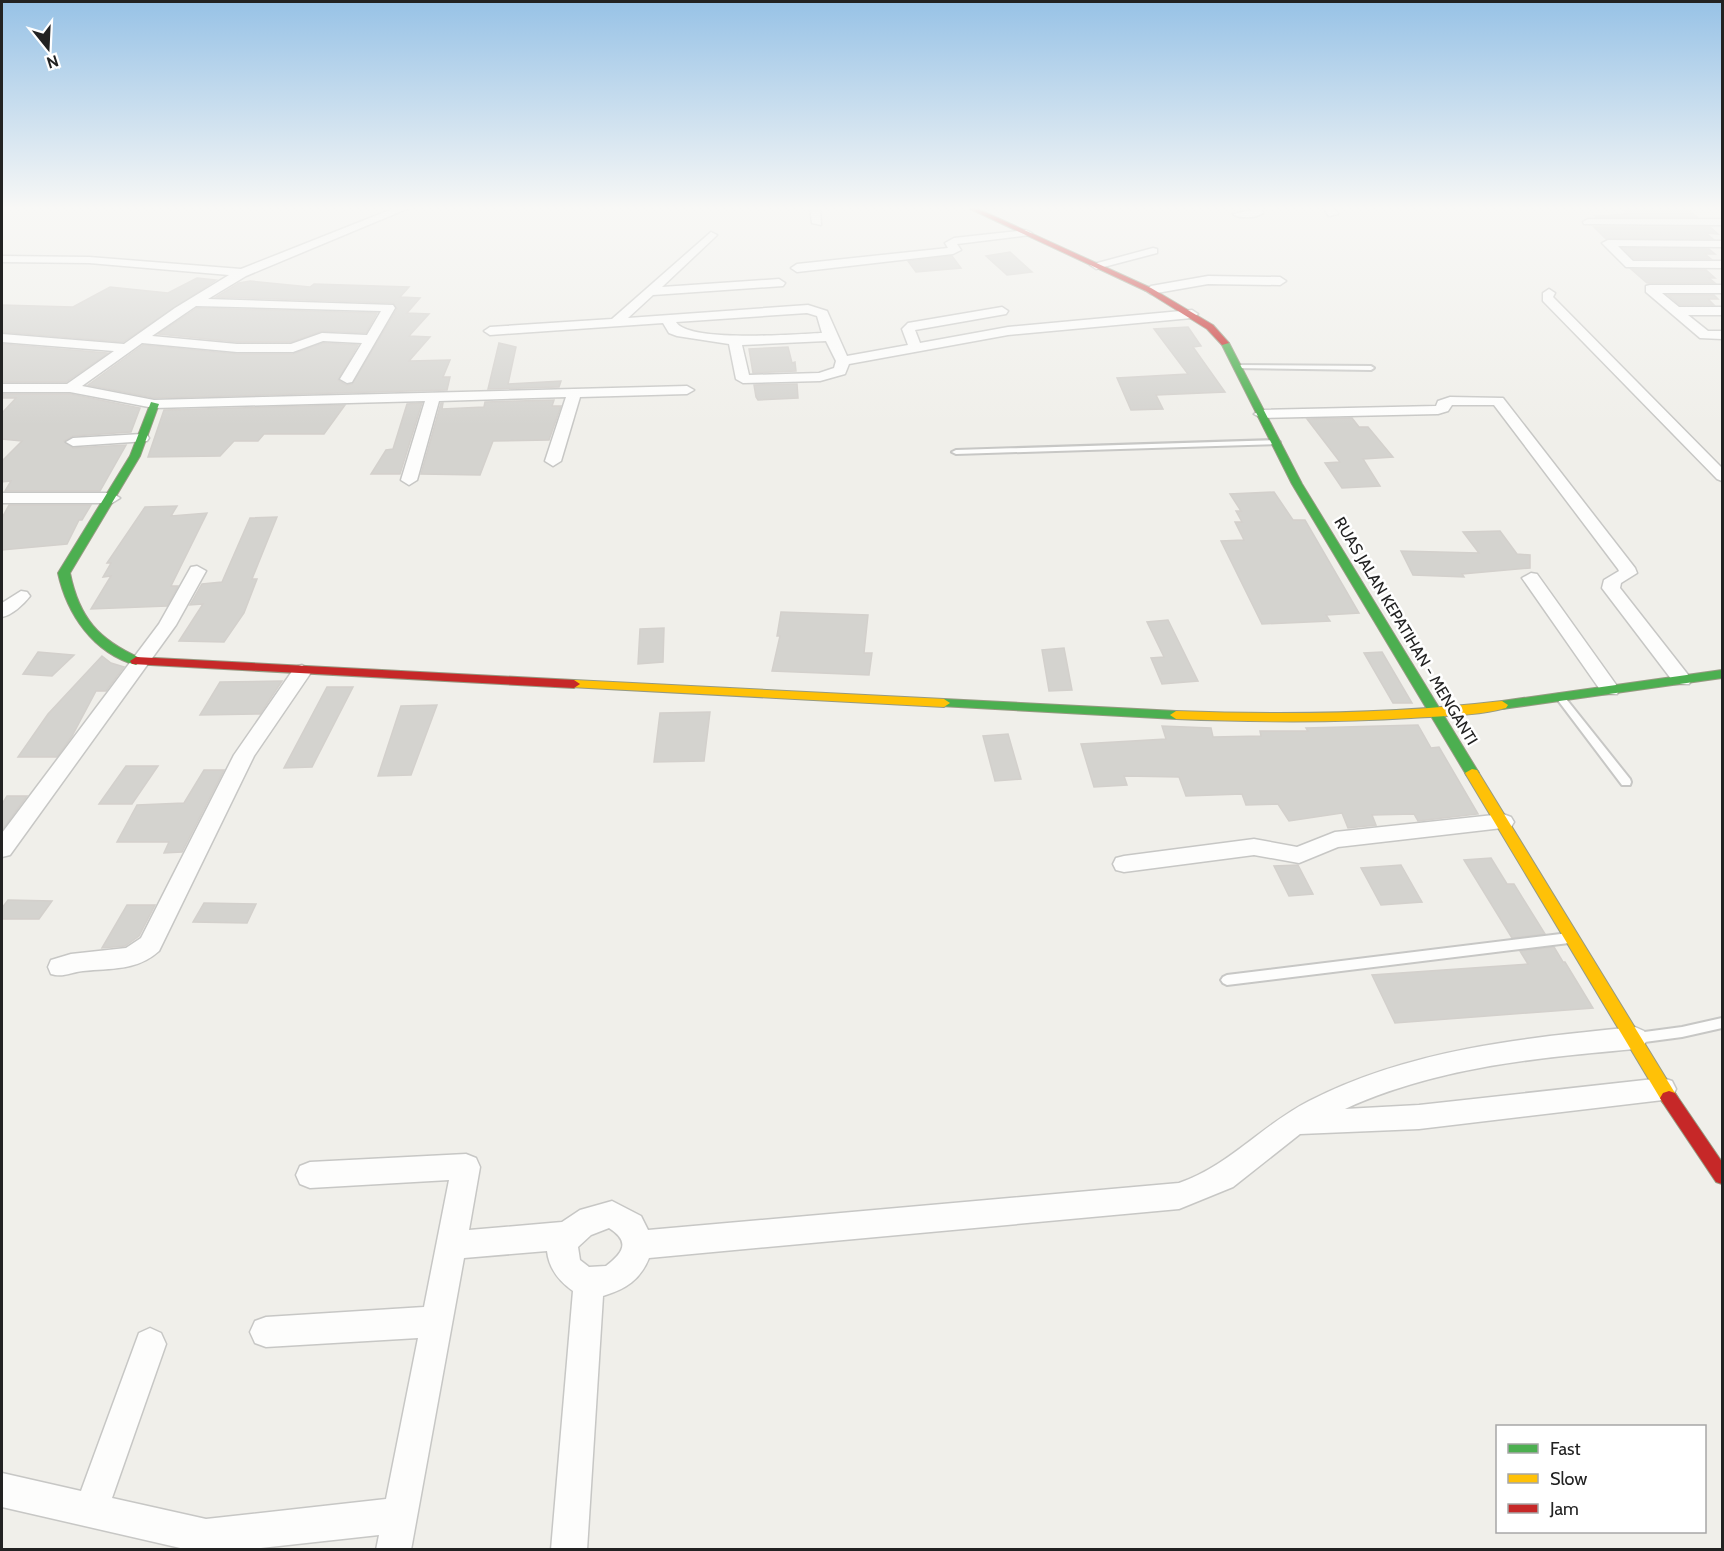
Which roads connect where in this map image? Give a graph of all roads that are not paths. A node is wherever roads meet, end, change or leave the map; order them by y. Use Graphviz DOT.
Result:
graph roads {
  1 [pos="230,280"];
  2 [pos="662,280"];
  3 [pos="1130,280"];
  4 [pos="1206,280"];
  5 [pos="1235,280"];
  6 [pos="1280,281"];
  7 [pos="779,283"];
  8 [pos="1722,289"];
  9 [pos="1151,290"];
  10 [pos="651,291"];
  11 [pos="1549,293"];
  12 [pos="195,302"];
  13 [pos="1002,311"];
  14 [pos="1677,311"];
  15 [pos="1722,311"];
  16 [pos="1192,314"];
  17 [pos="667,318"];
  18 [pos="616,322"];
  19 [pos="490,331"];
  20 [pos="1722,335"];
  21 [pos="830,337"];
  22 [pos="2,338"];
  23 [pos="139,339"];
  24 [pos="370,339"];
  25 [pos="735,341"];
  26 [pos="126,348"];
  27 [pos="916,348"];
  28 [pos="843,361"];
  29 [pos="1237,367"];
  30 [pos="1371,368"];
  31 [pos="347,379"];
  32 [pos="3,388"];
  33 [pos="70,388"];
  34 [pos="687,390"];
  35 [pos="574,393"];
  36 [pos="433,397"];
  37 [pos="154,404"];
  38 [pos="1261,414"];
  39 [pos="142,438"];
  40 [pos="73,442"];
  41 [pos="1276,442"];
  42 [pos="956,452"];
  43 [pos="553,461"];
  44 [pos="1722,476"];
  45 [pos="409,480"];
  46 [pos="2,498"];
  47 [pos="112,498"];
  48 [pos="196,571"];
  49 [pos="1531,578"];
  50 [pos="21,596"];
  51 [pos="2,612"];
  52 [pos="140,662"];
  53 [pos="302,671"];
  54 [pos="1722,674"];
  55 [pos="1682,680"];
  56 [pos="1610,690"];
  57 [pos="1560,697"];
  58 [pos="1438,714"];
  59 [pos="1626,782"];
  60 [pos="1503,822"];
  61 [pos="2,849"];
  62 [pos="1124,864"];
  63 [pos="1573,937"];
  64 [pos="60,966"];
  65 [pos="1227,980"];
  66 [pos="1722,1023"];
  67 [pos="1635,1038"];
  68 [pos="1663,1089"];
  69 [pos="1294,1123"];
  70 [pos="310,1175"];
  71 [pos="1722,1176"];
  72 [pos="568,1235"];
  73 [pos="452,1245"];
  74 [pos="639,1245"];
  75 [pos="589,1283"];
  76 [pos="436,1322"];
  77 [pos="266,1332"];
  78 [pos="150,1344"];
  79 [pos="2,1490"];
  80 [pos="91,1510"];
  81 [pos="400,1515"];
  82 [pos="393,1550"];
  83 [pos="569,1550"];
  1 -- 12 [label="street"];
  2 -- 10 [label="street"];
  3 -- 9 [label="street, RUAS JALAN KEPATIHAN - MENGANTI"];
  4 -- 9 [label="street"];
  5 -- 6 [label="street"];
  7 -- 10 [label="street"];
  8 -- 14 [label="street"];
  9 -- 16 [label="street, RUAS JALAN KEPATIHAN - MENGANTI"];
  10 -- 18 [label="street"];
  11 -- 44 [label="street"];
  12 -- 23 [label="street"];
  12 -- 24 [label="street"];
  13 -- 27 [label="street"];
  14 -- 15 [label="street"];
  14 -- 20 [label="street"];
  16 -- 27 [label="street"];
  16 -- 29 [label="street, RUAS JALAN KEPATIHAN - MENGANTI"];
  17 -- 18 [label="street"];
  17 -- 21 [label="street"];
  17 -- 25 [label="street"];
  18 -- 19 [label="street"];
  21 -- 25 [label="street"];
  21 -- 28 [label="street"];
  22 -- 26 [label="street"];
  23 -- 24 [label="street"];
  23 -- 26 [label="street"];
  24 -- 31 [label="street"];
  25 -- 28 [label="street"];
  26 -- 33 [label="street"];
  27 -- 28 [label="street"];
  29 -- 30 [label="lane"];
  29 -- 38 [label="street, RUAS JALAN KEPATIHAN - MENGANTI"];
  32 -- 33 [label="street"];
  33 -- 37 [label="street"];
  34 -- 35 [label="street"];
  35 -- 36 [label="street"];
  35 -- 43 [label="street"];
  36 -- 37 [label="street"];
  36 -- 45 [label="street"];
  37 -- 39 [label="street"];
  38 -- 41 [label="street, RUAS JALAN KEPATIHAN - MENGANTI"];
  38 -- 55 [label="street"];
  39 -- 40 [label="street"];
  39 -- 47 [label="street"];
  41 -- 42 [label="lane"];
  41 -- 58 [label="street, RUAS JALAN KEPATIHAN - MENGANTI"];
  46 -- 47 [label="street"];
  47 -- 52 [label="street"];
  48 -- 52 [label="street"];
  49 -- 56 [label="street"];
  50 -- 51 [label="street"];
  52 -- 53 [label="street"];
  52 -- 61 [label="street"];
  53 -- 58 [label="street"];
  53 -- 64 [label="street"];
  54 -- 55 [label="street"];
  55 -- 56 [label="street"];
  56 -- 57 [label="street"];
  57 -- 58 [label="street"];
  57 -- 59 [label="lane"];
  58 -- 60 [label="street, RUAS JALAN KEPATIHAN - MENGANTI"];
  60 -- 62 [label="street"];
  60 -- 63 [label="street, RUAS JALAN KEPATIHAN - MENGANTI"];
  63 -- 65 [label="lane"];
  63 -- 67 [label="street, RUAS JALAN KEPATIHAN - MENGANTI"];
  66 -- 67 [label="lane"];
  67 -- 68 [label="street, RUAS JALAN KEPATIHAN - MENGANTI"];
  67 -- 69 [label="street"];
  68 -- 69 [label="street"];
  68 -- 71 [label="street, RUAS JALAN KEPATIHAN - MENGANTI"];
  69 -- 74 [label="street"];
  70 -- 73 [label="street"];
  72 -- 73 [label="street"];
  72 -- 74 [label="street"];
  72 -- 75 [label="street"];
  73 -- 76 [label="street"];
  74 -- 75 [label="street"];
  75 -- 83 [label="street"];
  76 -- 77 [label="street"];
  76 -- 81 [label="street"];
  78 -- 80 [label="street"];
  79 -- 80 [label="street"];
  80 -- 81 [label="street"];
  81 -- 82 [label="street"];
}
